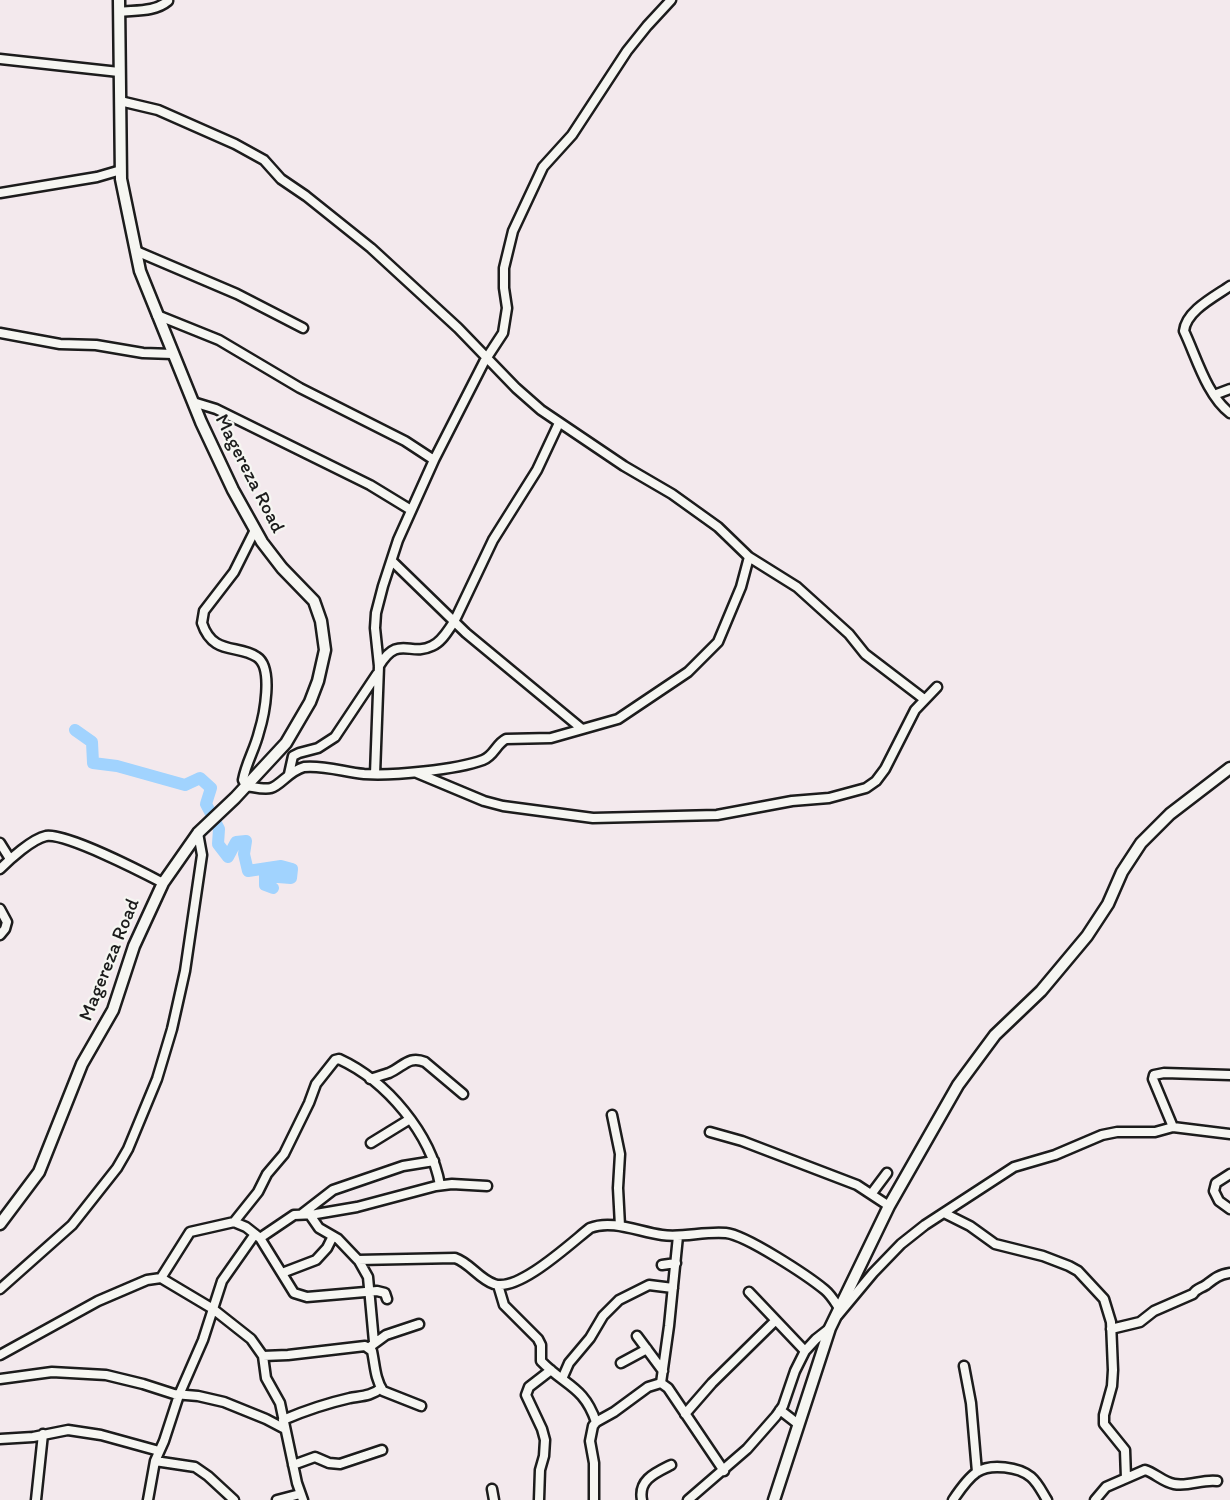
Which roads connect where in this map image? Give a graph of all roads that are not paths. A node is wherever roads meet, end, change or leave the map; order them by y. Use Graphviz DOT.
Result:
graph roads {
  1 [pos="119,0"];
  2 [pos="671,0"];
  3 [pos="168,1"];
  4 [pos="119,12"];
  5 [pos="0,59"];
  6 [pos="119,72"];
  7 [pos="120,101"];
  8 [pos="121,170"];
  9 [pos="0,193"];
  10 [pos="136,251"];
  11 [pos="1230,286"];
  12 [pos="157,315"];
  13 [pos="303,328"];
  14 [pos="0,333"];
  15 [pos="173,354"];
  16 [pos="487,359"];
  17 [pos="1230,389"];
  18 [pos="1214,395"];
  19 [pos="193,402"];
  20 [pos="1230,412"];
  21 [pos="558,423"];
  22 [pos="434,460"];
  23 [pos="411,510"];
  24 [pos="255,530"];
  25 [pos="748,558"];
  26 [pos="392,561"];
  27 [pos="454,622"];
  28 [pos="379,669"];
  29 [pos="937,687"];
  30 [pos="924,699"];
  31 [pos="582,729"];
  32 [pos="1230,768"];
  33 [pos="414,772"];
  34 [pos="289,774"];
  35 [pos="375,774"];
  36 [pos="246,786"];
  37 [pos="198,833"];
  38 [pos="0,843"];
  39 [pos="10,859"];
  40 [pos="0,869"];
  41 [pos="163,883"];
  42 [pos="0,909"];
  43 [pos="0,935"];
  44 [pos="1230,1075"];
  45 [pos="370,1079"];
  46 [pos="463,1094"];
  47 [pos="612,1115"];
  48 [pos="410,1119"];
  49 [pos="1173,1127"];
  50 [pos="710,1132"];
  51 [pos="1230,1134"];
  52 [pos="371,1143"];
  53 [pos="434,1161"];
  54 [pos="887,1173"];
  55 [pos="1230,1174"];
  56 [pos="440,1185"];
  57 [pos="488,1186"];
  58 [pos="872,1193"];
  59 [pos="889,1206"];
  60 [pos="1230,1209"];
  61 [pos="944,1213"];
  62 [pos="306,1215"];
  63 [pos="234,1222"];
  64 [pos="0,1224"];
  65 [pos="620,1226"];
  66 [pos="257,1236"];
  67 [pos="333,1236"];
  68 [pos="678,1236"];
  69 [pos="359,1261"];
  70 [pos="676,1263"];
  71 [pos="662,1265"];
  72 [pos="282,1273"];
  73 [pos="1230,1273"];
  74 [pos="161,1278"];
  75 [pos="498,1285"];
  76 [pos="673,1288"];
  77 [pos="0,1289"];
  78 [pos="369,1291"];
  79 [pos="749,1292"];
  80 [pos="387,1299"];
  81 [pos="839,1308"];
  82 [pos="213,1309"];
  83 [pos="775,1321"];
  84 [pos="419,1324"];
  85 [pos="832,1324"];
  86 [pos="1111,1329"];
  87 [pos="637,1336"];
  88 [pos="372,1345"];
  89 [pos="647,1349"];
  90 [pos="806,1351"];
  91 [pos="0,1355"];
  92 [pos="263,1356"];
  93 [pos="621,1364"];
  94 [pos="964,1366"];
  95 [pos="551,1370"];
  96 [pos="663,1371"];
  97 [pos="0,1379"];
  98 [pos="562,1379"];
  99 [pos="661,1383"];
  100 [pos="381,1388"];
  101 [pos="179,1395"];
  102 [pos="421,1406"];
  103 [pos="780,1410"];
  104 [pos="686,1414"];
  105 [pos="283,1420"];
  106 [pos="596,1422"];
  107 [pos="798,1424"];
  108 [pos="286,1430"];
  109 [pos="43,1434"];
  110 [pos="0,1439"];
  111 [pos="382,1450"];
  112 [pos="159,1451"];
  113 [pos="155,1461"];
  114 [pos="293,1464"];
  115 [pos="671,1465"];
  116 [pos="724,1471"];
  117 [pos="977,1472"];
  118 [pos="1126,1478"];
  119 [pos="1217,1481"];
  120 [pos="492,1489"];
  121 [pos="302,1497"];
  122 [pos="693,1498"];
  123 [pos="36,1500"];
  124 [pos="148,1500"];
  125 [pos="232,1500"];
  126 [pos="277,1500"];
  127 [pos="494,1500"];
  128 [pos="539,1500"];
  129 [pos="594,1500"];
  130 [pos="642,1500"];
  131 [pos="774,1500"];
  132 [pos="953,1500"];
  133 [pos="1047,1500"];
  134 [pos="1095,1500"];
  1 -- 4 [label="street, Magereza Road"];
  2 -- 16 [label="street"];
  3 -- 4 [label="street"];
  4 -- 6 [label="street, Magereza Road"];
  5 -- 6 [label="street"];
  6 -- 7 [label="street, Magereza Road"];
  7 -- 8 [label="street, Magereza Road"];
  7 -- 16 [label="street"];
  8 -- 9 [label="street"];
  8 -- 10 [label="street, Magereza Road"];
  10 -- 12 [label="street, Magereza Road"];
  10 -- 13 [label="street"];
  11 -- 18 [label="street"];
  12 -- 15 [label="street, Magereza Road"];
  12 -- 22 [label="street"];
  14 -- 15 [label="street"];
  15 -- 19 [label="street, Magereza Road"];
  16 -- 21 [label="street"];
  16 -- 22 [label="street"];
  17 -- 18 [label="street"];
  18 -- 20 [label="street"];
  19 -- 23 [label="street"];
  19 -- 24 [label="street, Magereza Road"];
  21 -- 25 [label="street"];
  21 -- 27 [label="street"];
  22 -- 23 [label="street"];
  23 -- 26 [label="street"];
  24 -- 36 [label="street, Magereza Road"];
  24 -- 36 [label="street"];
  25 -- 30 [label="street"];
  25 -- 31 [label="street"];
  26 -- 27 [label="street"];
  26 -- 28 [label="street"];
  27 -- 28 [label="street"];
  27 -- 31 [label="street"];
  28 -- 34 [label="street"];
  28 -- 35 [label="street"];
  29 -- 30 [label="street"];
  30 -- 33 [label="street"];
  31 -- 33 [label="street"];
  32 -- 59 [label="street"];
  33 -- 35 [label="street"];
  34 -- 35 [label="street"];
  34 -- 36 [label="street"];
  36 -- 37 [label="street, Magereza Road"];
  37 -- 41 [label="street, Magereza Road"];
  37 -- 77 [label="street"];
  38 -- 39 [label="street"];
  39 -- 40 [label="street"];
  39 -- 41 [label="street"];
  41 -- 64 [label="street, Magereza Road"];
  42 -- 43 [label="street"];
  44 -- 49 [label="street"];
  45 -- 46 [label="street"];
  45 -- 48 [label="street"];
  45 -- 63 [label="street"];
  47 -- 65 [label="street"];
  48 -- 52 [label="street"];
  48 -- 53 [label="street"];
  49 -- 51 [label="street"];
  49 -- 61 [label="street"];
  50 -- 58 [label="street"];
  53 -- 56 [label="street"];
  53 -- 62 [label="street"];
  54 -- 58 [label="street"];
  55 -- 60 [label="street"];
  56 -- 57 [label="street"];
  56 -- 62 [label="street"];
  58 -- 59 [label="street"];
  59 -- 81 [label="street"];
  61 -- 85 [label="street"];
  61 -- 86 [label="street"];
  62 -- 66 [label="street"];
  62 -- 67 [label="street"];
  63 -- 66 [label="street"];
  63 -- 74 [label="street"];
  65 -- 68 [label="street"];
  65 -- 75 [label="street"];
  66 -- 72 [label="street"];
  66 -- 82 [label="street"];
  67 -- 69 [label="street"];
  67 -- 72 [label="street"];
  68 -- 70 [label="street"];
  68 -- 81 [label="street"];
  69 -- 75 [label="street"];
  69 -- 78 [label="street"];
  70 -- 71 [label="street"];
  70 -- 76 [label="street"];
  72 -- 78 [label="street"];
  73 -- 86 [label="street"];
  74 -- 82 [label="street"];
  74 -- 91 [label="street"];
  75 -- 95 [label="street"];
  76 -- 96 [label="street"];
  76 -- 98 [label="street"];
  78 -- 80 [label="street"];
  78 -- 88 [label="street"];
  79 -- 83 [label="street"];
  81 -- 85 [label="street"];
  82 -- 92 [label="street"];
  82 -- 101 [label="street"];
  83 -- 90 [label="street"];
  83 -- 104 [label="street"];
  84 -- 88 [label="street"];
  85 -- 90 [label="street"];
  85 -- 107 [label="street"];
  86 -- 118 [label="street"];
  87 -- 89 [label="street"];
  88 -- 92 [label="street"];
  88 -- 100 [label="street"];
  89 -- 93 [label="street"];
  89 -- 96 [label="street"];
  90 -- 103 [label="street"];
  92 -- 105 [label="street"];
  94 -- 117 [label="street"];
  95 -- 98 [label="street"];
  95 -- 128 [label="street"];
  96 -- 99 [label="street"];
  97 -- 101 [label="street"];
  98 -- 106 [label="street"];
  99 -- 104 [label="street"];
  99 -- 106 [label="street"];
  100 -- 102 [label="street"];
  100 -- 105 [label="street"];
  101 -- 108 [label="street"];
  101 -- 112 [label="street"];
  103 -- 107 [label="street"];
  103 -- 116 [label="street"];
  104 -- 116 [label="street"];
  105 -- 108 [label="street"];
  106 -- 129 [label="street"];
  107 -- 131 [label="street"];
  108 -- 114 [label="street"];
  109 -- 110 [label="street"];
  109 -- 112 [label="street"];
  109 -- 123 [label="street"];
  111 -- 114 [label="street"];
  112 -- 113 [label="street"];
  113 -- 124 [label="street"];
  113 -- 125 [label="street"];
  114 -- 121 [label="street"];
  115 -- 130 [label="street"];
  116 -- 122 [label="street"];
  117 -- 132 [label="street"];
  117 -- 133 [label="street"];
  118 -- 119 [label="street"];
  118 -- 134 [label="street"];
  120 -- 127 [label="street"];
  121 -- 126 [label="street"];
}
